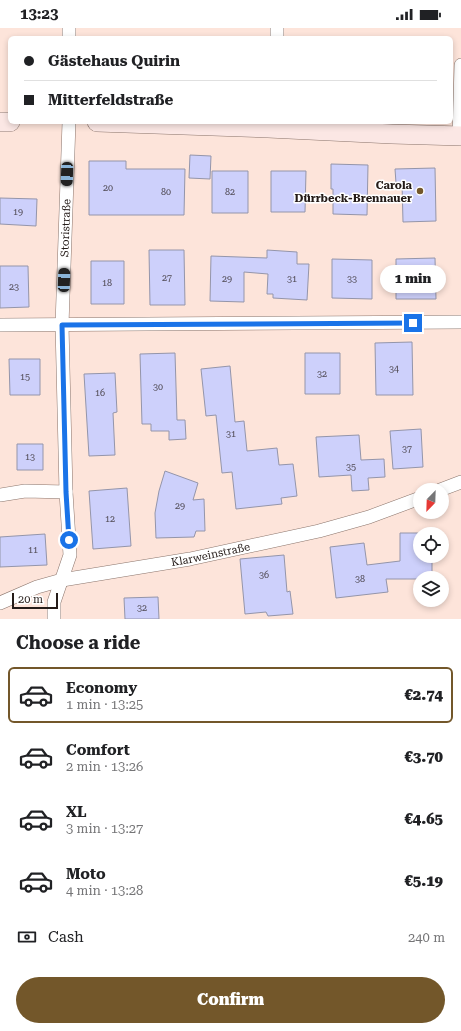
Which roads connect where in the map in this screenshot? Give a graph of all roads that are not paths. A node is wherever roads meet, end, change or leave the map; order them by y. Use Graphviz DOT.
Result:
graph roads {
  1 [pos="461,65"];
  2 [pos="69,124"];
  3 [pos="212,124"];
  4 [pos="269,125"];
  5 [pos="460,136"];
  6 [pos="461,322"];
  7 [pos="0,325"];
  8 [pos="62,325"];
  9 [pos="461,482"];
  10 [pos="449,487"];
  11 [pos="66,492"];
  12 [pos="0,495"];
  13 [pos="413,501"];
  14 [pos="62,580"];
  15 [pos="0,603"];
  16 [pos="54,619"];
  1 -- 5 [label="street"];
  2 -- 8 [label="street, Storistraße"];
  3 -- 4 [label="main road"];
  4 -- 5 [label="main road"];
  6 -- 8 [label="street"];
  7 -- 8 [label="street"];
  8 -- 11 [label="street, Storistraße"];
  9 -- 10 [label="street"];
  11 -- 12 [label="street"];
  11 -- 14 [label="street, Storistraße"];
  13 -- 14 [label="street, Klarweinstraße"];
  14 -- 15 [label="street, Klarweinstraße"];
  14 -- 16 [label="street, Storistraße"];
}
